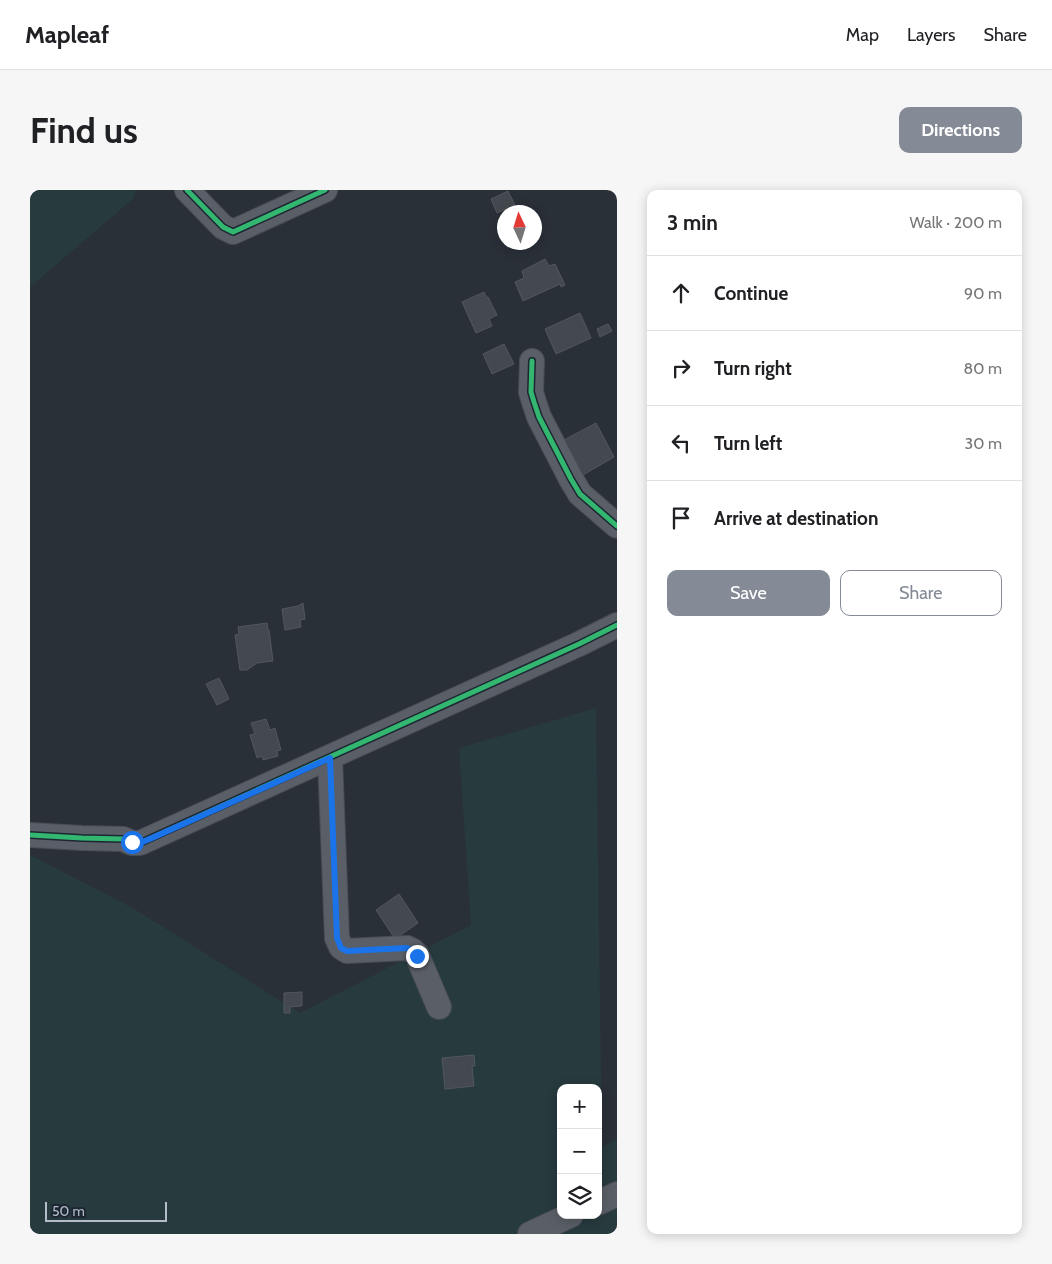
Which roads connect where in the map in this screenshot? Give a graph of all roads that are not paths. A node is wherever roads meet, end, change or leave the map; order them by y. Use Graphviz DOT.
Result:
graph roads {
  1 [pos="187,190"];
  2 [pos="325,190"];
  3 [pos="532,361"];
  4 [pos="617,526"];
  5 [pos="617,625"];
  6 [pos="330,758"];
  7 [pos="30,835"];
  8 [pos="439,1006"];
  9 [pos="617,1194"];
  10 [pos="602,1201"];
  11 [pos="562,1219"];
  12 [pos="530,1234"];
  1 -- 2 [label="street"];
  3 -- 4 [label="street"];
  5 -- 6 [label="street"];
  6 -- 7 [label="street"];
  6 -- 8 [label="street"];
  9 -- 10 [label="street"];
  11 -- 12 [label="street"];
}
